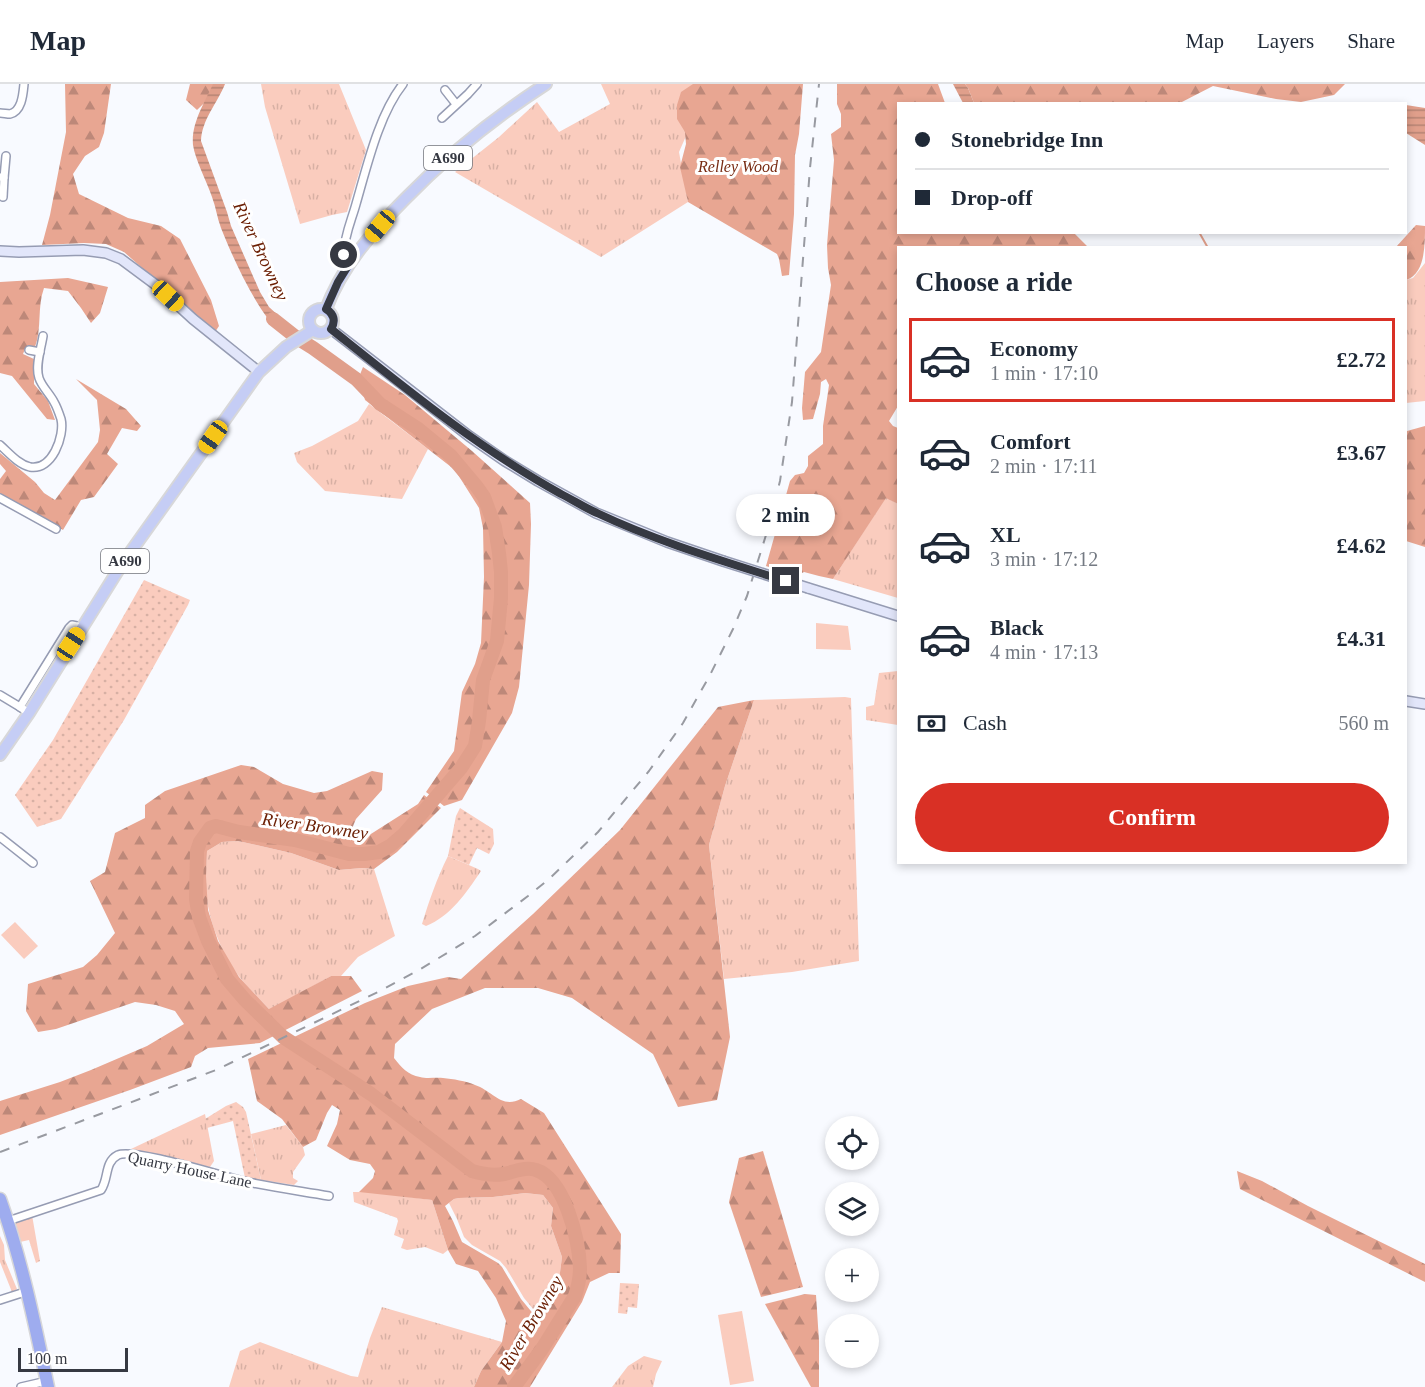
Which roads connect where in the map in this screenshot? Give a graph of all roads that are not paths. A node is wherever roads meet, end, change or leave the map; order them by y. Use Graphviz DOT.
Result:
graph roads {
  1 [pos="24,84"];
  2 [pos="403,84"];
  3 [pos="477,84"];
  4 [pos="546,84"];
  5 [pos="445,90"];
  6 [pos="456,104"];
  7 [pos="0,113"];
  8 [pos="442,118"];
  9 [pos="6,156"];
  10 [pos="2,177"];
  11 [pos="3,197"];
  12 [pos="0,251"];
  13 [pos="348,266"];
  14 [pos="326,309"];
  15 [pos="331,329"];
  16 [pos="313,330"];
  17 [pos="43,336"];
  18 [pos="29,350"];
  19 [pos="40,352"];
  20 [pos="259,372"];
  21 [pos="0,445"];
  22 [pos="0,498"];
  23 [pos="56,529"];
  24 [pos="897,616"];
  25 [pos="0,695"];
  26 [pos="1407,701"];
  27 [pos="1425,704"];
  28 [pos="24,710"];
  29 [pos="0,755"];
  30 [pos="0,837"];
  31 [pos="33,863"];
  32 [pos="329,1196"];
  33 [pos="0,1199"];
  34 [pos="8,1221"];
  35 [pos="28,1291"];
  36 [pos="0,1300"];
  37 [pos="48,1384"];
  38 [pos="21,1387"];
  1 -- 7 [label="street"];
  2 -- 13 [label="street"];
  3 -- 6 [label="street"];
  4 -- 13 [label="main road, A690"];
  5 -- 6 [label="street"];
  6 -- 8 [label="street"];
  9 -- 10 [label="street"];
  10 -- 11 [label="street"];
  12 -- 20 [label="main road"];
  13 -- 14 [label="main road, A690"];
  14 -- 15 [label="main road"];
  14 -- 16 [label="main road, A690"];
  15 -- 16 [label="main road, A690"];
  15 -- 24 [label="main road, bridge"];
  16 -- 20 [label="main road, A690"];
  17 -- 19 [label="street"];
  18 -- 19 [label="street"];
  19 -- 21 [label="street"];
  20 -- 28 [label="main road, A690"];
  22 -- 23 [label="street"];
  25 -- 28 [label="street"];
  26 -- 27 [label="main road"];
  28 -- 29 [label="main road, A690"];
  30 -- 31 [label="street"];
  32 -- 34 [label="street, Quarry House Lane"];
  33 -- 34 [label="highway"];
  34 -- 35 [label="highway"];
  35 -- 36 [label="street"];
  35 -- 37 [label="highway"];
  37 -- 38 [label="street"];
}
